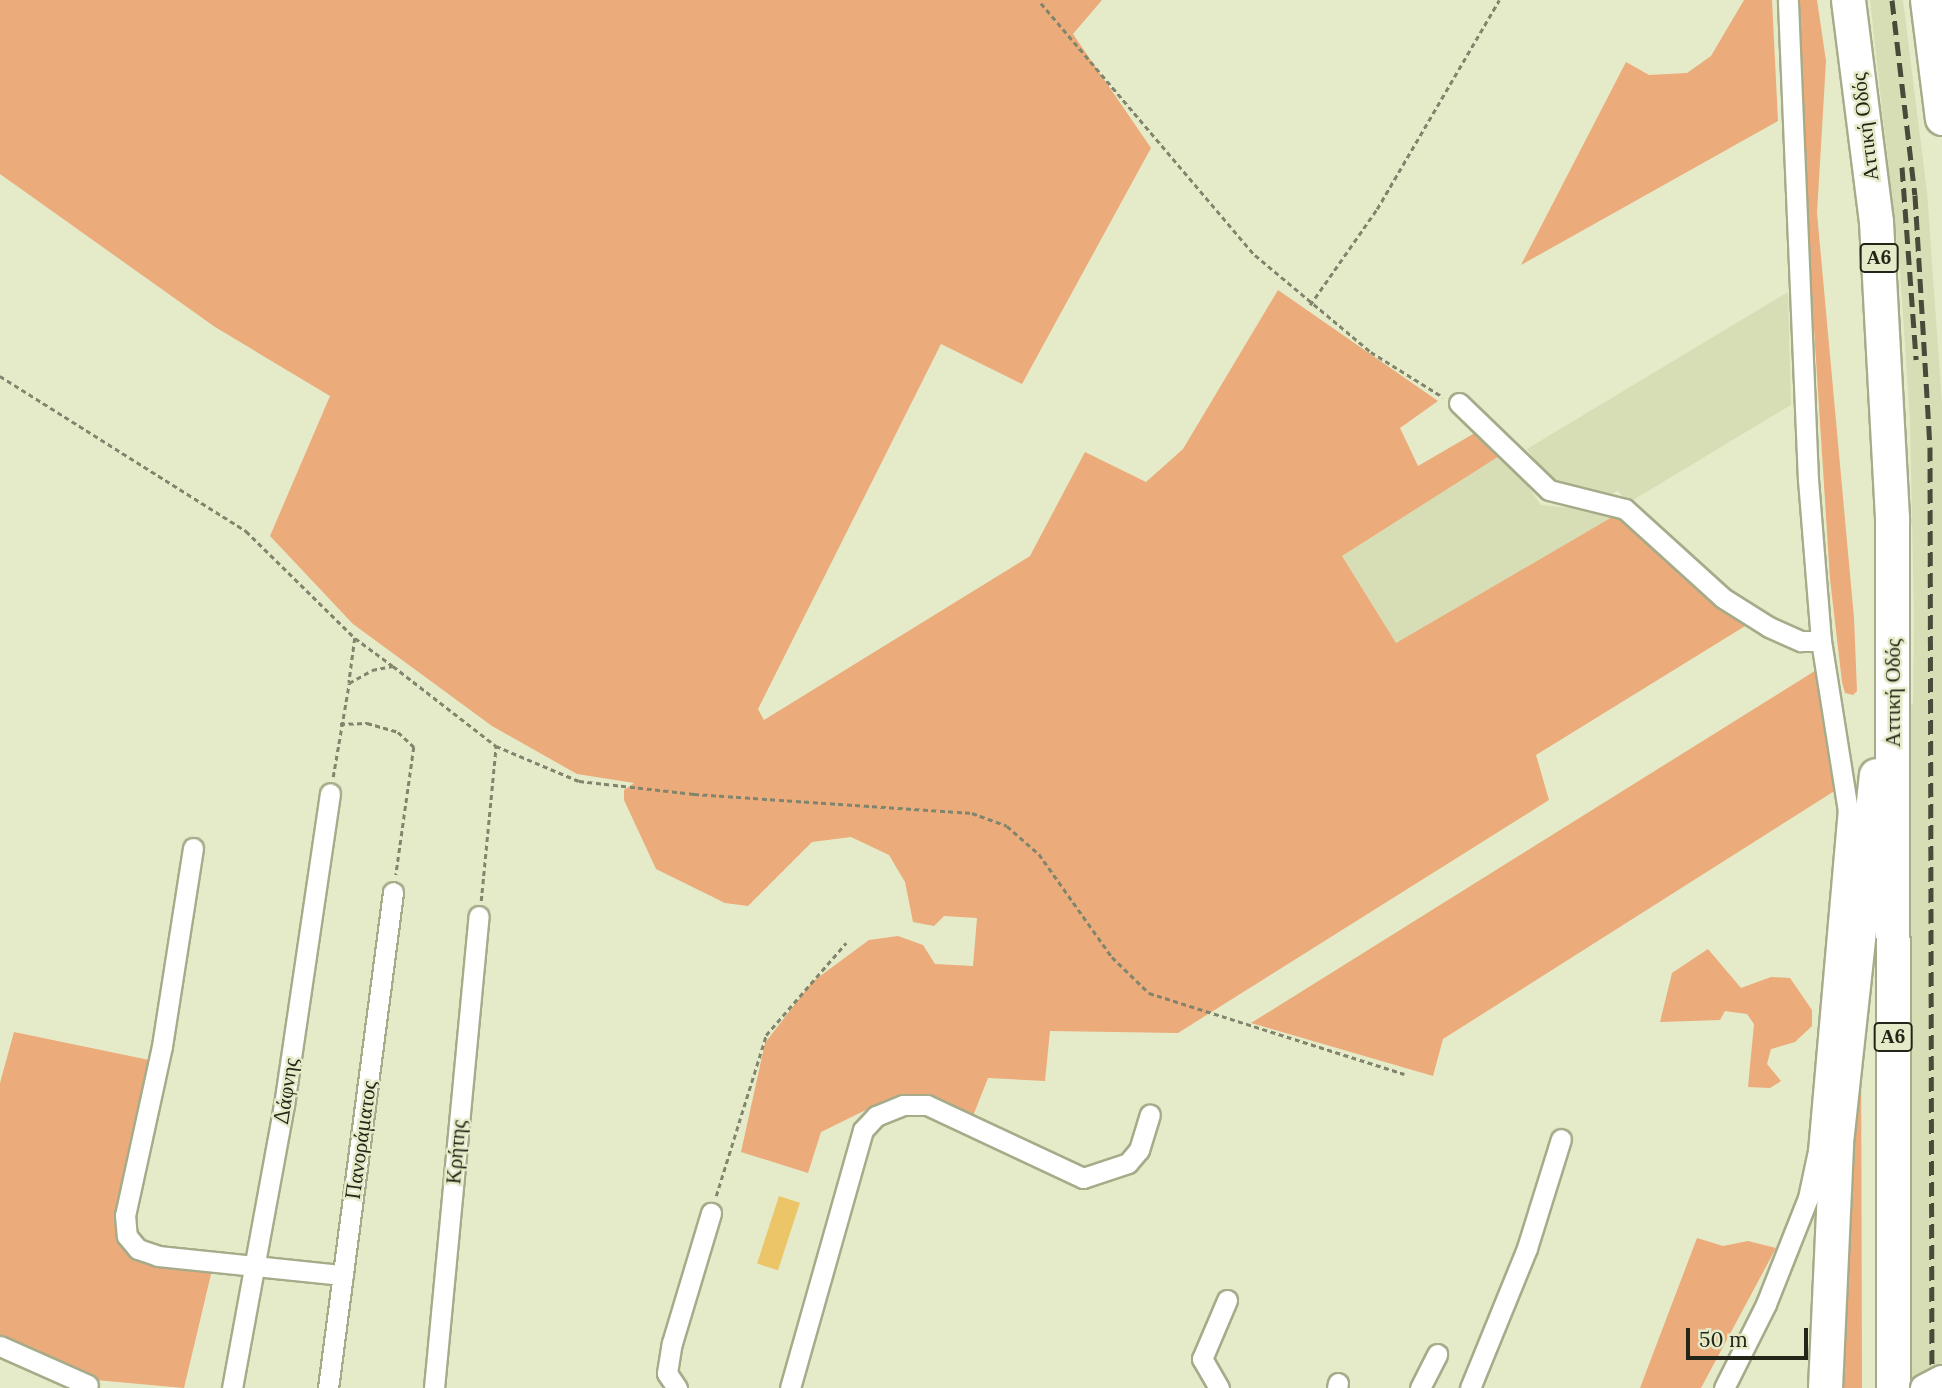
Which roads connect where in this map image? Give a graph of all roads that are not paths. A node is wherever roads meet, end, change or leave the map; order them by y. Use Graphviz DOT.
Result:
graph roads {
  1 [pos="1788,0"];
  2 [pos="1848,0"];
  3 [pos="1927,0"];
  4 [pos="1941,101"];
  5 [pos="1459,403"];
  6 [pos="1821,641"];
  7 [pos="1894,687"];
  8 [pos="330,793"];
  9 [pos="193,848"];
  10 [pos="394,892"];
  11 [pos="479,916"];
  12 [pos="1150,1115"];
  13 [pos="1561,1139"];
  14 [pos="711,1213"];
  15 [pos="256,1266"];
  16 [pos="343,1275"];
  17 [pos="1227,1300"];
  18 [pos="0,1346"];
  19 [pos="1437,1354"];
  20 [pos="1942,1379"];
  21 [pos="88,1385"];
  22 [pos="233,1388"];
  23 [pos="328,1388"];
  24 [pos="434,1388"];
  25 [pos="677,1388"];
  26 [pos="790,1388"];
  27 [pos="1219,1388"];
  28 [pos="1420,1388"];
  29 [pos="1470,1388"];
  30 [pos="1724,1388"];
  31 [pos="1825,1388"];
  32 [pos="1893,1388"];
  33 [pos="1924,1388"];
  1 -- 6 [label="street"];
  2 -- 7 [label="highway, Αττική Οδός / Α6"];
  3 -- 4 [label="highway"];
  5 -- 6 [label="street"];
  6 -- 30 [label="street"];
  7 -- 31 [label="highway"];
  7 -- 32 [label="highway, Αττική Οδός / Α6"];
  8 -- 15 [label="street, Δάφνης"];
  9 -- 15 [label="street"];
  10 -- 16 [label="street, Πανοράματος"];
  11 -- 24 [label="street, Κρήτης"];
  12 -- 26 [label="street"];
  13 -- 29 [label="street"];
  14 -- 25 [label="street"];
  15 -- 16 [label="street"];
  15 -- 22 [label="street, Δάφνης"];
  16 -- 23 [label="street, Πανοράματος"];
  17 -- 27 [label="street"];
  18 -- 21 [label="street"];
  19 -- 28 [label="street"];
  20 -- 33 [label="main road, bridge"];
}
